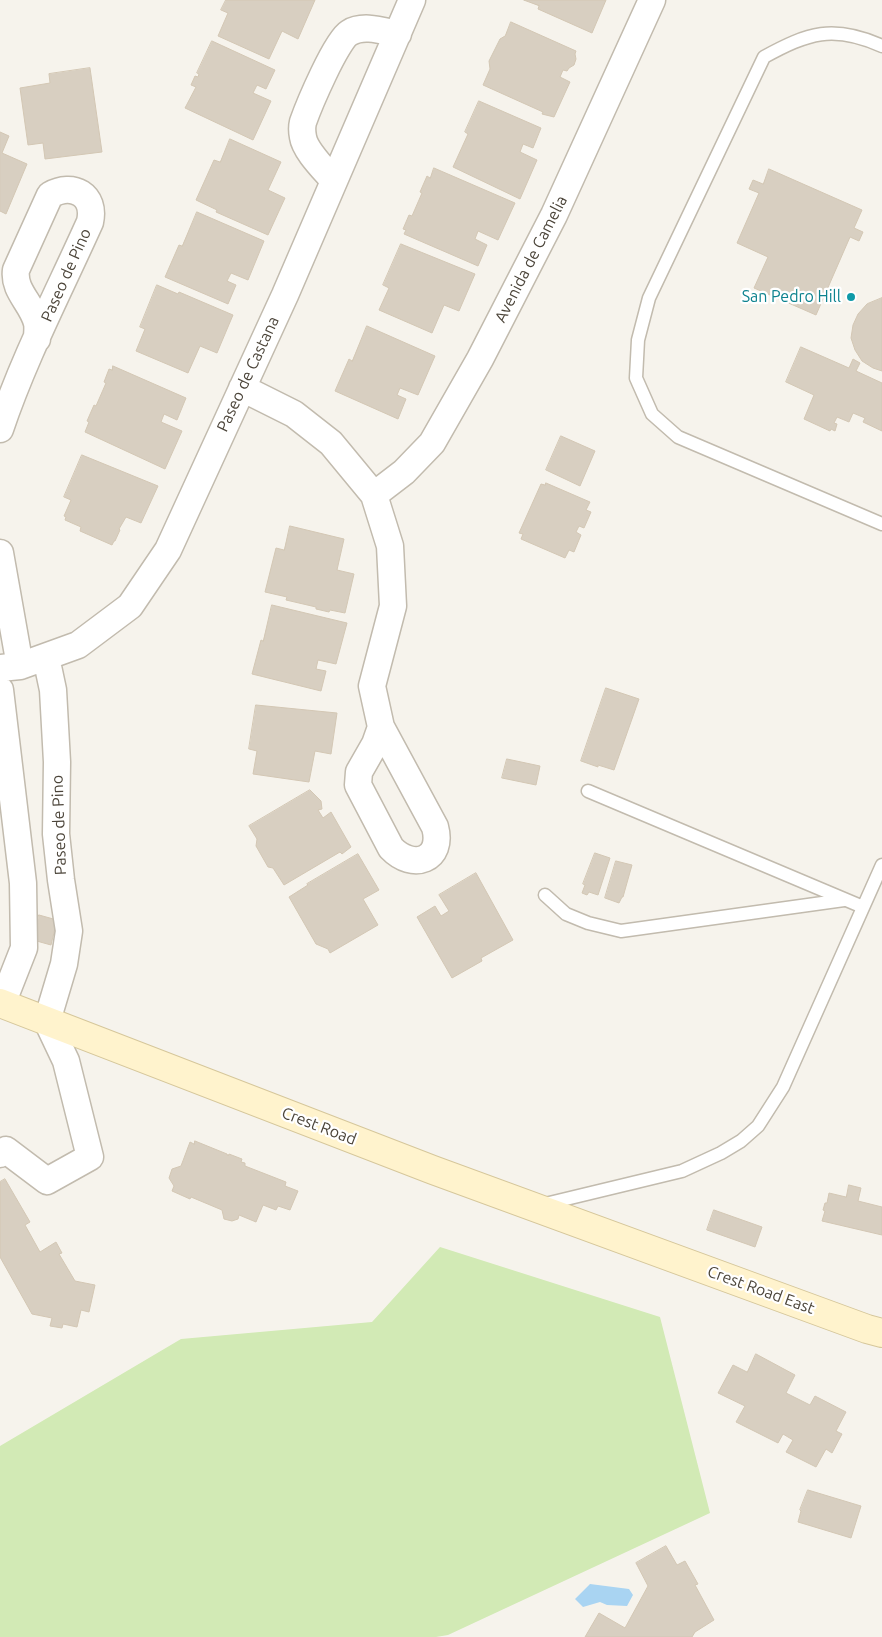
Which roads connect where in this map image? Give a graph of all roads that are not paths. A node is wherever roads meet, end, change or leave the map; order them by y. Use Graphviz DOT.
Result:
graph roads {
  1 [pos="412,0"];
  2 [pos="652,0"];
  3 [pos="398,34"];
  4 [pos="882,46"];
  5 [pos="334,180"];
  6 [pos="37,339"];
  7 [pos="242,388"];
  8 [pos="0,429"];
  9 [pos="374,495"];
  10 [pos="882,524"];
  11 [pos="0,553"];
  12 [pos="46,656"];
  13 [pos="10,667"];
  14 [pos="0,690"];
  15 [pos="381,727"];
  16 [pos="588,791"];
  17 [pos="882,865"];
  18 [pos="545,895"];
  19 [pos="844,900"];
  20 [pos="863,907"];
  21 [pos="1,1004"];
  22 [pos="47,1021"];
  23 [pos="0,1154"];
  24 [pos="534,1207"];
  25 [pos="640,1245"];
  26 [pos="882,1333"];
  1 -- 3 [label="street, Paseo de Castana"];
  2 -- 9 [label="street, Avenida de Camelia"];
  3 -- 5 [label="street, Paseo de Castana"];
  3 -- 5 [label="street"];
  4 -- 10 [label="lane"];
  5 -- 7 [label="street, Paseo de Castana"];
  6 -- 6 [label="street, Paseo de Pino"];
  6 -- 8 [label="street, Paseo de Pino"];
  7 -- 9 [label="street"];
  7 -- 12 [label="street, Paseo de Castana"];
  9 -- 15 [label="street"];
  11 -- 13 [label="street"];
  12 -- 13 [label="street, Paseo de Castana"];
  12 -- 22 [label="street, Paseo de Pino"];
  14 -- 21 [label="street"];
  16 -- 19 [label="lane"];
  17 -- 20 [label="lane"];
  18 -- 19 [label="lane"];
  19 -- 20 [label="lane"];
  20 -- 24 [label="lane"];
  21 -- 22 [label="street, Crest Road"];
  22 -- 23 [label="street"];
  22 -- 24 [label="street, Crest Road"];
  24 -- 25 [label="street, Crest Road"];
  25 -- 26 [label="street, Crest Road East"];
}
